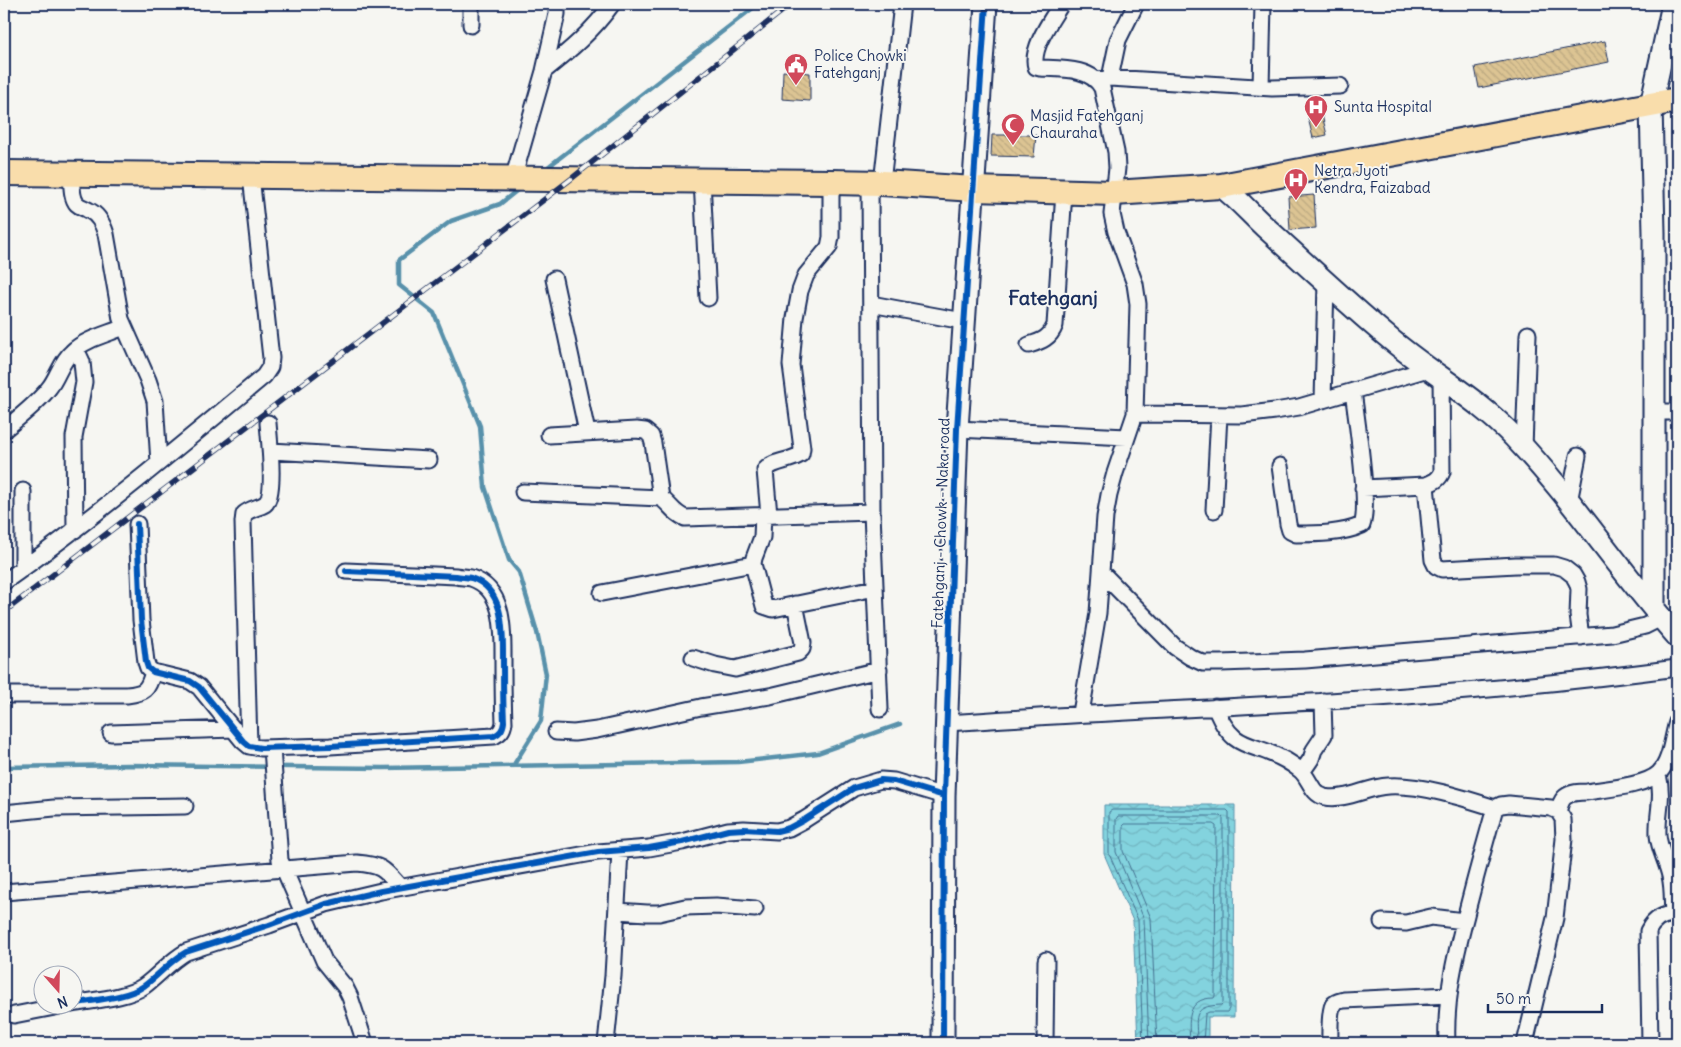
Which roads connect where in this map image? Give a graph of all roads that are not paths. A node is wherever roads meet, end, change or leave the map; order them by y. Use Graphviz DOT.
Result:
graph roads {
  1 [pos="471,4"];
  2 [pos="557,4"];
  3 [pos="612,4"];
  4 [pos="902,4"];
  5 [pos="986,4"];
  6 [pos="1061,4"];
  7 [pos="1136,4"];
  8 [pos="1263,4"];
  9 [pos="1673,4"];
  10 [pos="471,26"];
  11 [pos="544,71"];
  12 [pos="1104,79"];
  13 [pos="1340,86"];
  14 [pos="1261,87"];
  15 [pos="1677,100"];
  16 [pos="1651,106"];
  17 [pos="4,173"];
  18 [pos="70,174"];
  19 [pos="251,176"];
  20 [pos="527,179"];
  21 [pos="702,180"];
  22 [pos="831,182"];
  23 [pos="876,183"];
  24 [pos="1221,186"];
  25 [pos="974,189"];
  26 [pos="1064,192"];
  27 [pos="1114,193"];
  28 [pos="554,279"];
  29 [pos="1326,283"];
  30 [pos="708,298"];
  31 [pos="871,304"];
  32 [pos="963,321"];
  33 [pos="124,327"];
  34 [pos="1528,334"];
  35 [pos="1029,345"];
  36 [pos="76,349"];
  37 [pos="1435,373"];
  38 [pos="1353,391"];
  39 [pos="1323,400"];
  40 [pos="1654,412"];
  41 [pos="1677,412"];
  42 [pos="1135,414"];
  43 [pos="1219,415"];
  44 [pos="268,423"];
  45 [pos="956,429"];
  46 [pos="4,430"];
  47 [pos="587,432"];
  48 [pos="548,436"];
  49 [pos="1127,437"];
  50 [pos="1524,448"];
  51 [pos="271,451"];
  52 [pos="1578,456"];
  53 [pos="429,460"];
  54 [pos="159,463"];
  55 [pos="1280,466"];
  56 [pos="1426,485"];
  57 [pos="1363,488"];
  58 [pos="23,491"];
  59 [pos="523,492"];
  60 [pos="660,498"];
  61 [pos="1569,502"];
  62 [pos="1214,510"];
  63 [pos="872,512"];
  64 [pos="766,515"];
  65 [pos="137,524"];
  66 [pos="75,530"];
  67 [pos="754,564"];
  68 [pos="23,568"];
  69 [pos="346,572"];
  70 [pos="1101,572"];
  71 [pos="4,582"];
  72 [pos="875,588"];
  73 [pos="602,593"];
  74 [pos="795,604"];
  75 [pos="1668,624"];
  76 [pos="1581,637"];
  77 [pos="693,658"];
  78 [pos="1677,668"];
  79 [pos="879,670"];
  80 [pos="153,672"];
  81 [pos="4,695"];
  82 [pos="1323,701"];
  83 [pos="1215,707"];
  84 [pos="880,709"];
  85 [pos="1081,713"];
  86 [pos="1677,722"];
  87 [pos="945,723"];
  88 [pos="234,729"];
  89 [pos="556,732"];
  90 [pos="111,733"];
  91 [pos="249,746"];
  92 [pos="272,760"];
  93 [pos="1302,772"];
  94 [pos="1658,774"];
  95 [pos="944,796"];
  96 [pos="185,806"];
  97 [pos="1495,808"];
  98 [pos="1558,811"];
  99 [pos="4,813"];
  100 [pos="620,851"];
  101 [pos="283,869"];
  102 [pos="400,887"];
  103 [pos="4,892"];
  104 [pos="755,909"];
  105 [pos="617,911"];
  106 [pos="302,913"];
  107 [pos="1675,914"];
  108 [pos="1464,921"];
  109 [pos="1382,922"];
  110 [pos="1046,960"];
  111 [pos="1449,995"];
  112 [pos="82,1002"];
  113 [pos="32,1012"];
  114 [pos="14,1015"];
  115 [pos="365,1043"];
  116 [pos="606,1043"];
  117 [pos="943,1043"];
  118 [pos="1045,1043"];
  119 [pos="1330,1043"];
  120 [pos="1446,1043"];
  121 [pos="1525,1043"];
  122 [pos="1650,1043"];
  1 -- 10 [label="street"];
  2 -- 11 [label="street"];
  3 -- 11 [label="street"];
  4 -- 23 [label="street"];
  5 -- 25 [label="street, Fatehganj - Chowk - Naka road"];
  6 -- 12 [label="street"];
  7 -- 12 [label="street"];
  8 -- 14 [label="street"];
  9 -- 16 [label="street"];
  11 -- 20 [label="street"];
  12 -- 14 [label="street"];
  12 -- 27 [label="street"];
  13 -- 14 [label="street"];
  15 -- 16 [label="main road"];
  16 -- 24 [label="main road"];
  16 -- 40 [label="street"];
  17 -- 18 [label="main road"];
  18 -- 19 [label="main road"];
  18 -- 33 [label="street"];
  19 -- 20 [label="main road"];
  19 -- 54 [label="street"];
  20 -- 21 [label="main road"];
  21 -- 22 [label="main road"];
  21 -- 30 [label="street"];
  22 -- 23 [label="main road"];
  22 -- 64 [label="street"];
  23 -- 25 [label="main road"];
  23 -- 31 [label="street"];
  24 -- 27 [label="main road"];
  24 -- 29 [label="street"];
  25 -- 26 [label="main road"];
  25 -- 32 [label="street, Fatehganj - Chowk - Naka road"];
  26 -- 27 [label="main road"];
  26 -- 35 [label="street"];
  27 -- 42 [label="street"];
  28 -- 47 [label="street"];
  29 -- 37 [label="street"];
  29 -- 39 [label="street"];
  31 -- 32 [label="street"];
  31 -- 63 [label="street"];
  32 -- 45 [label="street, Fatehganj - Chowk - Naka road"];
  33 -- 36 [label="street"];
  33 -- 54 [label="street"];
  34 -- 50 [label="street"];
  36 -- 46 [label="street"];
  36 -- 66 [label="street"];
  37 -- 38 [label="street"];
  37 -- 50 [label="street"];
  37 -- 56 [label="street"];
  38 -- 39 [label="street"];
  38 -- 57 [label="street"];
  39 -- 43 [label="street"];
  40 -- 41 [label="street"];
  40 -- 75 [label="street"];
  42 -- 43 [label="street"];
  42 -- 49 [label="street"];
  43 -- 62 [label="street"];
  44 -- 51 [label="street"];
  45 -- 49 [label="street"];
  45 -- 87 [label="street, Fatehganj - Chowk - Naka road"];
  47 -- 48 [label="street"];
  47 -- 60 [label="street"];
  49 -- 70 [label="street"];
  50 -- 61 [label="street"];
  51 -- 53 [label="street"];
  51 -- 91 [label="street"];
  52 -- 61 [label="street"];
  54 -- 66 [label="street"];
  55 -- 57 [label="street"];
  56 -- 57 [label="street"];
  56 -- 76 [label="street"];
  58 -- 68 [label="street"];
  59 -- 60 [label="street"];
  60 -- 64 [label="street"];
  61 -- 75 [label="street"];
  63 -- 64 [label="street"];
  63 -- 72 [label="street"];
  64 -- 67 [label="street"];
  65 -- 80 [label="street"];
  66 -- 68 [label="street"];
  67 -- 73 [label="street"];
  67 -- 74 [label="street"];
  68 -- 71 [label="street"];
  69 -- 92 [label="street"];
  70 -- 76 [label="street"];
  70 -- 85 [label="street"];
  72 -- 74 [label="street"];
  72 -- 79 [label="street"];
  74 -- 77 [label="street"];
  75 -- 76 [label="street"];
  78 -- 82 [label="street"];
  79 -- 84 [label="street"];
  79 -- 89 [label="street"];
  80 -- 81 [label="street"];
  80 -- 88 [label="street"];
  82 -- 83 [label="street"];
  82 -- 93 [label="street"];
  83 -- 85 [label="street"];
  83 -- 93 [label="street"];
  85 -- 87 [label="street"];
  86 -- 94 [label="street"];
  87 -- 95 [label="street, Fatehganj - Chowk - Naka road"];
  88 -- 90 [label="street"];
  88 -- 91 [label="street"];
  91 -- 92 [label="street"];
  92 -- 101 [label="street"];
  93 -- 97 [label="street"];
  94 -- 98 [label="street"];
  94 -- 107 [label="street"];
  95 -- 100 [label="street"];
  95 -- 117 [label="street, Fatehganj - Chowk - Naka road"];
  96 -- 99 [label="street"];
  97 -- 98 [label="street"];
  97 -- 108 [label="street"];
  98 -- 121 [label="street"];
  100 -- 102 [label="street"];
  100 -- 105 [label="street"];
  101 -- 102 [label="street"];
  101 -- 103 [label="street"];
  101 -- 106 [label="street"];
  102 -- 106 [label="street"];
  104 -- 105 [label="street"];
  105 -- 116 [label="street"];
  106 -- 112 [label="street"];
  106 -- 115 [label="street"];
  107 -- 122 [label="street"];
  108 -- 109 [label="street"];
  108 -- 111 [label="street"];
  110 -- 118 [label="street"];
  111 -- 119 [label="street"];
  111 -- 120 [label="street"];
  113 -- 114 [label="street"];
}
